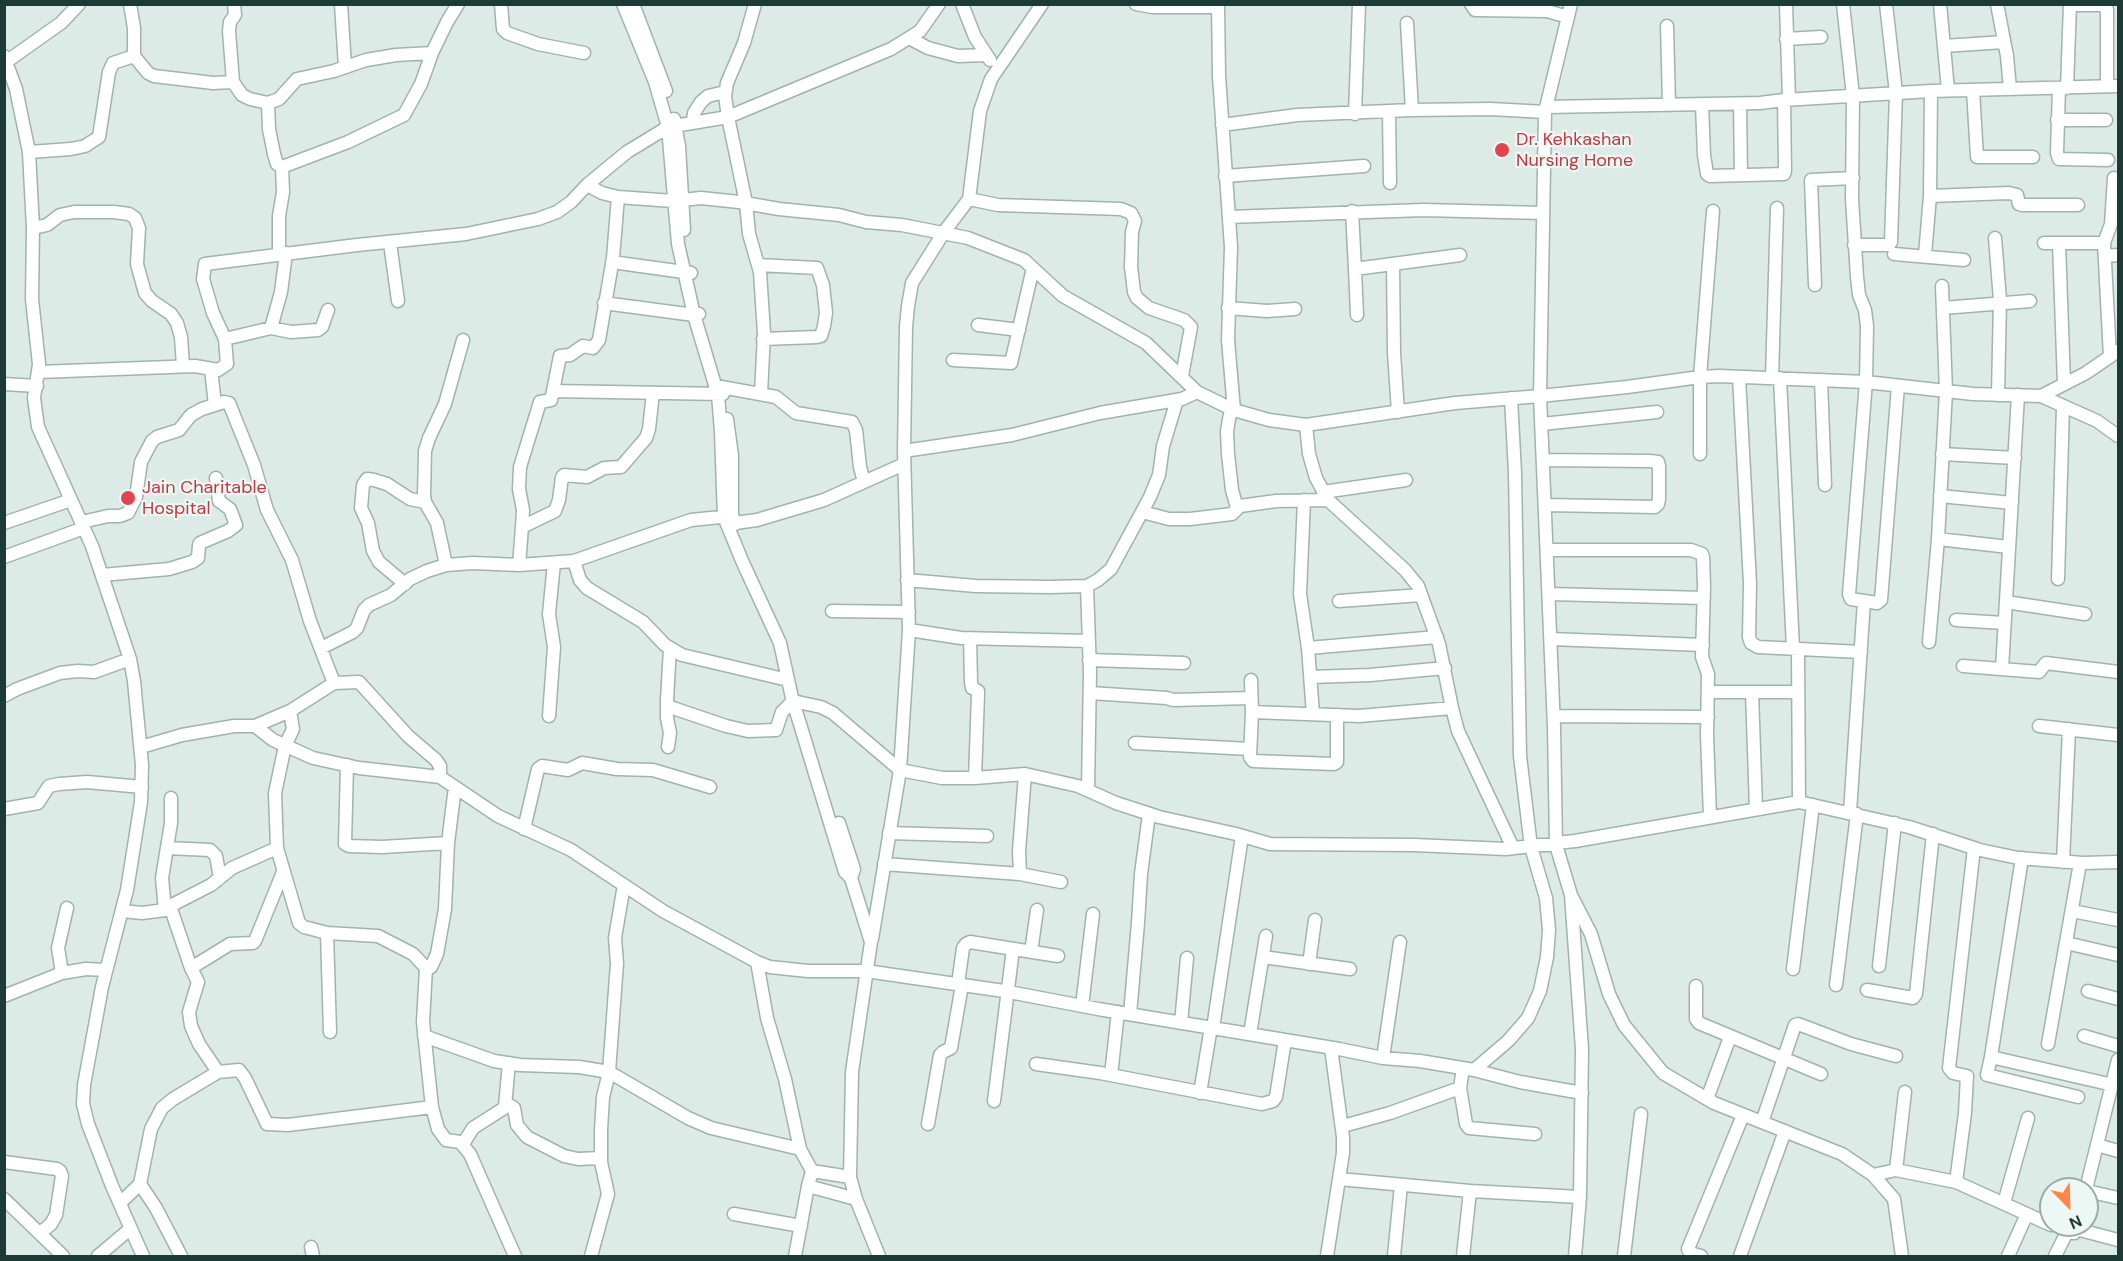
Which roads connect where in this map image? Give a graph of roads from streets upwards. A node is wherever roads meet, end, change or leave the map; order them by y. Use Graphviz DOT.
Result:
graph roads {
  1 [pos="79,4"];
  2 [pos="130,4"];
  3 [pos="234,4"];
  4 [pos="341,4"];
  5 [pos="458,4"];
  6 [pos="501,4"];
  7 [pos="623,4"];
  8 [pos="633,4"];
  9 [pos="755,4"];
  10 [pos="939,4"];
  11 [pos="963,4"];
  12 [pos="1042,4"];
  13 [pos="1136,4"];
  14 [pos="1359,4"];
  15 [pos="1471,4"];
  16 [pos="1786,4"];
  17 [pos="1843,4"];
  18 [pos="1886,4"];
  19 [pos="1940,4"];
  20 [pos="1997,4"];
  21 [pos="2070,5"];
  22 [pos="1218,6"];
  23 [pos="1570,10"];
  24 [pos="1407,23"];
  25 [pos="1667,26"];
  26 [pos="909,38"];
  27 [pos="1821,38"];
  28 [pos="1786,39"];
  29 [pos="2004,42"];
  30 [pos="1944,46"];
  31 [pos="584,53"];
  32 [pos="432,54"];
  33 [pos="986,55"];
  34 [pos="134,56"];
  35 [pos="5,59"];
  36 [pos="345,67"];
  37 [pos="998,67"];
  38 [pos="233,82"];
  39 [pos="2113,86"];
  40 [pos="2063,88"];
  41 [pos="2010,89"];
  42 [pos="1948,90"];
  43 [pos="1973,90"];
  44 [pos="1931,91"];
  45 [pos="725,92"];
  46 [pos="1896,93"];
  47 [pos="1853,96"];
  48 [pos="1787,100"];
  49 [pos="268,103"];
  50 [pos="1740,104"];
  51 [pos="1669,105"];
  52 [pos="1702,105"];
  53 [pos="1546,109"];
  54 [pos="1413,110"];
  55 [pos="1389,112"];
  56 [pos="1354,114"];
  57 [pos="728,117"];
  58 [pos="2057,120"];
  59 [pos="2106,120"];
  60 [pos="693,121"];
  61 [pos="1222,125"];
  62 [pos="672,126"];
  63 [pos="29,152"];
  64 [pos="2033,157"];
  65 [pos="2108,160"];
  66 [pos="1364,166"];
  67 [pos="282,167"];
  68 [pos="1742,175"];
  69 [pos="1225,176"];
  70 [pos="1853,178"];
  71 [pos="2114,178"];
  72 [pos="1390,183"];
  73 [pos="587,186"];
  74 [pos="1930,195"];
  75 [pos="618,197"];
  76 [pos="969,199"];
  77 [pos="678,200"];
  78 [pos="747,203"];
  79 [pos="2078,205"];
  80 [pos="1777,208"];
  81 [pos="1352,211"];
  82 [pos="1713,212"];
  83 [pos="1542,213"];
  84 [pos="1229,217"];
  85 [pos="33,228"];
  86 [pos="944,232"];
  87 [pos="1995,238"];
  88 [pos="390,243"];
  89 [pos="2044,243"];
  90 [pos="2059,243"];
  91 [pos="1854,245"];
  92 [pos="2104,250"];
  93 [pos="283,254"];
  94 [pos="1894,254"];
  95 [pos="1460,255"];
  96 [pos="1925,255"];
  97 [pos="2118,255"];
  98 [pos="1964,260"];
  99 [pos="612,262"];
  100 [pos="1393,264"];
  101 [pos="758,265"];
  102 [pos="1033,268"];
  103 [pos="1355,269"];
  104 [pos="688,273"];
  105 [pos="1815,285"];
  106 [pos="1942,286"];
  107 [pos="398,301"];
  108 [pos="2030,301"];
  109 [pos="604,303"];
  110 [pos="2000,303"];
  111 [pos="1228,308"];
  112 [pos="1943,308"];
  113 [pos="1295,309"];
  114 [pos="328,310"];
  115 [pos="697,314"];
  116 [pos="1358,315"];
  117 [pos="978,325"];
  118 [pos="271,328"];
  119 [pos="1019,330"];
  120 [pos="225,339"];
  121 [pos="763,339"];
  122 [pos="463,340"];
  123 [pos="2114,354"];
  124 [pos="953,360"];
  125 [pos="183,366"];
  126 [pos="210,369"];
  127 [pos="39,372"];
  128 [pos="1182,376"];
  129 [pos="1700,376"];
  130 [pos="1739,377"];
  131 [pos="1776,378"];
  132 [pos="1821,380"];
  133 [pos="1866,382"];
  134 [pos="4,384"];
  135 [pos="2064,384"];
  136 [pos="37,386"];
  137 [pos="1898,386"];
  138 [pos="553,391"];
  139 [pos="720,391"];
  140 [pos="1946,391"];
  141 [pos="1197,392"];
  142 [pos="653,393"];
  143 [pos="761,394"];
  144 [pos="1998,395"];
  145 [pos="2018,395"];
  146 [pos="1540,396"];
  147 [pos="2041,396"];
  148 [pos="1511,398"];
  149 [pos="1177,400"];
  150 [pos="215,405"];
  151 [pos="2063,406"];
  152 [pos="1233,409"];
  153 [pos="1398,412"];
  154 [pos="1657,412"];
  155 [pos="1542,424"];
  156 [pos="1306,425"];
  157 [pos="2118,436"];
  158 [pos="1700,454"];
  159 [pos="1942,454"];
  160 [pos="904,457"];
  161 [pos="2015,458"];
  162 [pos="1543,460"];
  163 [pos="216,478"];
  164 [pos="1406,480"];
  165 [pos="864,482"];
  166 [pos="1825,484"];
  167 [pos="1326,496"];
  168 [pos="1940,496"];
  169 [pos="72,500"];
  170 [pos="1304,500"];
  171 [pos="425,502"];
  172 [pos="2012,503"];
  173 [pos="1545,505"];
  174 [pos="1237,508"];
  175 [pos="1142,512"];
  176 [pos="729,520"];
  177 [pos="4,523"];
  178 [pos="83,525"];
  179 [pos="522,527"];
  180 [pos="1938,539"];
  181 [pos="2009,547"];
  182 [pos="1547,550"];
  183 [pos="4,557"];
  184 [pos="574,561"];
  185 [pos="554,563"];
  186 [pos="519,564"];
  187 [pos="446,566"];
  188 [pos="102,575"];
  189 [pos="2058,579"];
  190 [pos="907,580"];
  191 [pos="405,584"];
  192 [pos="1087,586"];
  193 [pos="1549,594"];
  194 [pos="1421,595"];
  195 [pos="1704,598"];
  196 [pos="1864,601"];
  197 [pos="1339,602"];
  198 [pos="2006,602"];
  199 [pos="832,611"];
  200 [pos="909,612"];
  201 [pos="2085,614"];
  202 [pos="1956,620"];
  203 [pos="2004,623"];
  204 [pos="909,630"];
  205 [pos="970,638"];
  206 [pos="1437,638"];
  207 [pos="1551,639"];
  208 [pos="1088,641"];
  209 [pos="1929,642"];
  210 [pos="1703,645"];
  211 [pos="321,648"];
  212 [pos="670,648"];
  213 [pos="1308,648"];
  214 [pos="1796,648"];
  215 [pos="1861,652"];
  216 [pos="130,659"];
  217 [pos="1089,660"];
  218 [pos="1184,663"];
  219 [pos="1963,666"];
  220 [pos="1445,668"];
  221 [pos="2002,669"];
  222 [pos="2118,672"];
  223 [pos="1311,677"];
  224 [pos="788,680"];
  225 [pos="1251,680"];
  226 [pos="334,683"];
  227 [pos="1752,692"];
  228 [pos="1798,692"];
  229 [pos="1090,693"];
  230 [pos="1708,693"];
  231 [pos="4,696"];
  232 [pos="1251,698"];
  233 [pos="797,702"];
  234 [pos="667,706"];
  235 [pos="1452,708"];
  236 [pos="290,711"];
  237 [pos="1252,712"];
  238 [pos="1313,714"];
  239 [pos="1337,715"];
  240 [pos="549,716"];
  241 [pos="1554,716"];
  242 [pos="1708,717"];
  243 [pos="255,726"];
  244 [pos="2039,726"];
  245 [pos="2069,729"];
  246 [pos="2118,735"];
  247 [pos="1136,743"];
  248 [pos="285,746"];
  249 [pos="141,747"];
  250 [pos="668,747"];
  251 [pos="1250,749"];
  252 [pos="347,765"];
  253 [pos="900,770"];
  254 [pos="1025,774"];
  255 [pos="440,777"];
  256 [pos="975,778"];
  257 [pos="142,787"];
  258 [pos="455,787"];
  259 [pos="710,787"];
  260 [pos="1088,789"];
  261 [pos="171,798"];
  262 [pos="1799,802"];
  263 [pos="1814,804"];
  264 [pos="4,809"];
  265 [pos="1755,809"];
  266 [pos="1854,813"];
  267 [pos="1149,814"];
  268 [pos="1710,817"];
  269 [pos="1895,824"];
  270 [pos="524,829"];
  271 [pos="889,832"];
  272 [pos="1933,834"];
  273 [pos="987,836"];
  274 [pos="1242,836"];
  275 [pos="447,843"];
  276 [pos="1556,844"];
  277 [pos="1531,847"];
  278 [pos="167,848"];
  279 [pos="277,848"];
  280 [pos="1513,848"];
  281 [pos="1974,848"];
  282 [pos="2022,858"];
  283 [pos="2062,862"];
  284 [pos="2118,862"];
  285 [pos="2080,863"];
  286 [pos="884,864"];
  287 [pos="283,872"];
  288 [pos="1020,874"];
  289 [pos="220,878"];
  290 [pos="1060,882"];
  291 [pos="624,885"];
  292 [pos="1570,895"];
  293 [pos="67,908"];
  294 [pos="168,908"];
  295 [pos="122,910"];
  296 [pos="1037,910"];
  297 [pos="2072,911"];
  298 [pos="1093,914"];
  299 [pos="1315,920"];
  300 [pos="2118,920"];
  301 [pos="327,933"];
  302 [pos="1266,936"];
  303 [pos="871,942"];
  304 [pos="1400,942"];
  305 [pos="2066,944"];
  306 [pos="1013,949"];
  307 [pos="1031,952"];
  308 [pos="1058,956"];
  309 [pos="2118,956"];
  310 [pos="1263,957"];
  311 [pos="1187,958"];
  312 [pos="757,962"];
  313 [pos="1309,964"];
  314 [pos="1879,966"];
  315 [pos="191,968"];
  316 [pos="426,968"];
  317 [pos="1350,969"];
  318 [pos="1792,969"];
  319 [pos="106,970"];
  320 [pos="866,971"];
  321 [pos="62,973"];
  322 [pos="960,984"];
  323 [pos="1836,985"];
  324 [pos="1696,986"];
  325 [pos="1867,990"];
  326 [pos="1008,991"];
  327 [pos="2088,991"];
  328 [pos="4,996"];
  329 [pos="2118,999"];
  330 [pos="1082,1006"];
  331 [pos="1124,1013"];
  332 [pos="1181,1023"];
  333 [pos="1212,1028"];
  334 [pos="330,1032"];
  335 [pos="1250,1034"];
  336 [pos="424,1036"];
  337 [pos="2084,1036"];
  338 [pos="1730,1037"];
  339 [pos="1285,1040"];
  340 [pos="2048,1044"];
  341 [pos="2118,1046"];
  342 [pos="1331,1048"];
  343 [pos="1896,1056"];
  344 [pos="1991,1057"];
  345 [pos="1383,1058"];
  346 [pos="1784,1060"];
  347 [pos="2118,1060"];
  348 [pos="509,1063"];
  349 [pos="1036,1064"];
  350 [pos="1468,1069"];
  351 [pos="218,1072"];
  352 [pos="609,1072"];
  353 [pos="1821,1074"];
  354 [pos="1987,1075"];
  355 [pos="1111,1076"];
  356 [pos="1967,1076"];
  357 [pos="2113,1085"];
  358 [pos="1460,1088"];
  359 [pos="1905,1092"];
  360 [pos="1200,1093"];
  361 [pos="1582,1094"];
  362 [pos="2078,1097"];
  363 [pos="1707,1099"];
  364 [pos="994,1101"];
  365 [pos="2114,1103"];
  366 [pos="432,1107"];
  367 [pos="505,1107"];
  368 [pos="1641,1114"];
  369 [pos="1743,1115"];
  370 [pos="2028,1118"];
  371 [pos="1762,1122"];
  372 [pos="928,1124"];
  373 [pos="1343,1126"];
  374 [pos="1785,1131"];
  375 [pos="1535,1134"];
  376 [pos="463,1144"];
  377 [pos="2097,1145"];
  378 [pos="800,1149"];
  379 [pos="2118,1151"];
  380 [pos="601,1158"];
  381 [pos="4,1162"];
  382 [pos="1896,1170"];
  383 [pos="812,1171"];
  384 [pos="1873,1175"];
  385 [pos="849,1177"];
  386 [pos="2089,1177"];
  387 [pos="1339,1179"];
  388 [pos="1956,1182"];
  389 [pos="140,1184"];
  390 [pos="1401,1185"];
  391 [pos="808,1186"];
  392 [pos="1470,1191"];
  393 [pos="2099,1193"];
  394 [pos="1580,1197"];
  395 [pos="2118,1198"];
  396 [pos="4,1199"];
  397 [pos="856,1199"];
  398 [pos="120,1203"];
  399 [pos="2004,1203"];
  400 [pos="734,1214"];
  401 [pos="2027,1214"];
  402 [pos="2039,1220"];
  403 [pos="801,1227"];
  404 [pos="129,1229"];
  405 [pos="40,1233"];
  406 [pos="2099,1235"];
  407 [pos="2069,1237"];
  408 [pos="2118,1240"];
  409 [pos="2058,1256"];
  410 [pos="63,1257"];
  411 [pos="98,1257"];
  412 [pos="143,1257"];
  413 [pos="181,1257"];
  414 [pos="515,1257"];
  415 [pos="591,1257"];
  416 [pos="795,1257"];
  417 [pos="879,1257"];
  418 [pos="1327,1257"];
  419 [pos="1394,1257"];
  420 [pos="1463,1257"];
  421 [pos="1575,1257"];
  422 [pos="1624,1257"];
  423 [pos="1701,1257"];
  424 [pos="1740,1257"];
  425 [pos="1902,1257"];
  426 [pos="2008,1257"];
  1 -- 35 [label="street"];
  2 -- 34 [label="street"];
  3 -- 38 [label="street"];
  4 -- 36 [label="street"];
  5 -- 32 [label="street"];
  6 -- 31 [label="street"];
  7 -- 62 [label="street"];
  8 -- 62 [label="street"];
  9 -- 45 [label="street"];
  10 -- 26 [label="street"];
  11 -- 33 [label="street"];
  12 -- 37 [label="street"];
  13 -- 22 [label="street"];
  14 -- 56 [label="street"];
  15 -- 23 [label="street"];
  16 -- 28 [label="street"];
  17 -- 47 [label="street"];
  18 -- 46 [label="street"];
  19 -- 30 [label="street"];
  20 -- 29 [label="street"];
  21 -- 39 [label="street"];
  21 -- 40 [label="street"];
  22 -- 61 [label="street"];
  23 -- 53 [label="street"];
  24 -- 54 [label="street"];
  25 -- 51 [label="street"];
  26 -- 33 [label="street"];
  26 -- 57 [label="street"];
  27 -- 28 [label="street"];
  28 -- 48 [label="street"];
  29 -- 30 [label="street"];
  29 -- 41 [label="street"];
  30 -- 42 [label="street"];
  32 -- 36 [label="street"];
  32 -- 67 [label="street"];
  33 -- 37 [label="street"];
  34 -- 38 [label="street"];
  34 -- 63 [label="street"];
  35 -- 63 [label="street"];
  36 -- 49 [label="street"];
  37 -- 76 [label="street"];
  38 -- 49 [label="street"];
  39 -- 40 [label="street"];
  40 -- 41 [label="street"];
  40 -- 58 [label="street"];
  41 -- 43 [label="street"];
  42 -- 43 [label="street"];
  42 -- 44 [label="street"];
  43 -- 64 [label="street"];
  44 -- 46 [label="street"];
  44 -- 74 [label="street"];
  45 -- 57 [label="street"];
  45 -- 60 [label="street"];
  46 -- 47 [label="street"];
  46 -- 91 [label="street"];
  47 -- 48 [label="street"];
  47 -- 70 [label="street"];
  48 -- 50 [label="street"];
  48 -- 68 [label="street"];
  49 -- 67 [label="street"];
  50 -- 52 [label="street"];
  50 -- 68 [label="street"];
  51 -- 52 [label="street"];
  51 -- 53 [label="street"];
  52 -- 68 [label="street"];
  53 -- 54 [label="street"];
  53 -- 83 [label="street"];
  54 -- 55 [label="street"];
  55 -- 56 [label="street"];
  55 -- 72 [label="street"];
  56 -- 61 [label="street"];
  57 -- 60 [label="street"];
  57 -- 78 [label="street"];
  58 -- 59 [label="street"];
  58 -- 65 [label="street"];
  60 -- 62 [label="street"];
  61 -- 69 [label="street"];
  62 -- 73 [label="street"];
  62 -- 77 [label="street"];
  63 -- 85 [label="street"];
  66 -- 69 [label="street"];
  67 -- 93 [label="street"];
  69 -- 84 [label="street"];
  70 -- 91 [label="street"];
  70 -- 105 [label="street"];
  71 -- 92 [label="street"];
  73 -- 75 [label="street"];
  73 -- 88 [label="street"];
  74 -- 79 [label="street"];
  74 -- 96 [label="street"];
  75 -- 77 [label="street"];
  75 -- 99 [label="street"];
  76 -- 86 [label="street"];
  76 -- 128 [label="street"];
  77 -- 78 [label="street"];
  77 -- 104 [label="street"];
  78 -- 86 [label="street"];
  78 -- 101 [label="street"];
  80 -- 131 [label="street"];
  81 -- 83 [label="street"];
  81 -- 84 [label="street"];
  81 -- 103 [label="street"];
  82 -- 129 [label="street"];
  83 -- 146 [label="street"];
  84 -- 111 [label="street"];
  85 -- 125 [label="street"];
  85 -- 127 [label="street"];
  86 -- 102 [label="street"];
  86 -- 160 [label="street"];
  87 -- 110 [label="street"];
  88 -- 93 [label="street"];
  88 -- 107 [label="street"];
  89 -- 90 [label="street"];
  90 -- 92 [label="street"];
  90 -- 135 [label="street"];
  91 -- 133 [label="street"];
  92 -- 97 [label="street"];
  92 -- 123 [label="street"];
  93 -- 118 [label="street"];
  93 -- 120 [label="street"];
  94 -- 96 [label="street"];
  95 -- 100 [label="street"];
  96 -- 98 [label="street"];
  99 -- 104 [label="street"];
  99 -- 109 [label="street"];
  100 -- 103 [label="street"];
  100 -- 153 [label="street"];
  101 -- 121 [label="street"];
  101 -- 121 [label="street"];
  102 -- 119 [label="street"];
  102 -- 128 [label="street"];
  103 -- 116 [label="street"];
  104 -- 115 [label="street"];
  106 -- 112 [label="street"];
  108 -- 110 [label="street"];
  109 -- 115 [label="street"];
  109 -- 138 [label="street"];
  110 -- 112 [label="street"];
  110 -- 144 [label="street"];
  111 -- 113 [label="street"];
  111 -- 152 [label="street"];
  112 -- 140 [label="street"];
  114 -- 118 [label="street"];
  115 -- 139 [label="street"];
  117 -- 119 [label="street"];
  118 -- 120 [label="street"];
  119 -- 124 [label="street"];
  120 -- 126 [label="street"];
  121 -- 143 [label="street"];
  122 -- 171 [label="street"];
  123 -- 135 [label="street"];
  125 -- 126 [label="street"];
  125 -- 127 [label="street"];
  126 -- 150 [label="street"];
  127 -- 136 [label="street"];
  128 -- 141 [label="street"];
  129 -- 130 [label="street"];
  129 -- 146 [label="street"];
  129 -- 158 [label="street"];
  130 -- 131 [label="street"];
  130 -- 214 [label="street"];
  131 -- 132 [label="street"];
  131 -- 214 [label="street"];
  132 -- 133 [label="street"];
  132 -- 166 [label="street"];
  133 -- 137 [label="street"];
  133 -- 196 [label="street"];
  134 -- 136 [label="street"];
  135 -- 147 [label="street"];
  136 -- 169 [label="street"];
  137 -- 140 [label="street"];
  137 -- 196 [label="street"];
  138 -- 142 [label="street"];
  138 -- 179 [label="street"];
  139 -- 142 [label="street"];
  139 -- 143 [label="street"];
  139 -- 176 [label="street"];
  140 -- 144 [label="street"];
  140 -- 159 [label="street"];
  141 -- 149 [label="street"];
  141 -- 152 [label="street"];
  142 -- 179 [label="street"];
  143 -- 165 [label="street"];
  144 -- 145 [label="street"];
  145 -- 147 [label="street"];
  145 -- 161 [label="street"];
  146 -- 148 [label="street"];
  146 -- 155 [label="street"];
  147 -- 151 [label="street"];
  148 -- 153 [label="street"];
  148 -- 277 [label="street"];
  149 -- 160 [label="street"];
  149 -- 175 [label="street"];
  150 -- 178 [label="street"];
  150 -- 211 [label="street"];
  151 -- 157 [label="street"];
  151 -- 189 [label="street"];
  152 -- 156 [label="street"];
  152 -- 174 [label="street"];
  153 -- 156 [label="street"];
  154 -- 155 [label="street"];
  155 -- 162 [label="street"];
  156 -- 167 [label="street"];
  159 -- 161 [label="street"];
  159 -- 168 [label="street"];
  160 -- 165 [label="street"];
  160 -- 190 [label="street"];
  161 -- 172 [label="street"];
  162 -- 173 [label="street"];
  162 -- 173 [label="street"];
  163 -- 188 [label="street"];
  164 -- 167 [label="street"];
  165 -- 176 [label="street"];
  167 -- 170 [label="street"];
  167 -- 194 [label="street"];
  168 -- 172 [label="street"];
  168 -- 180 [label="street"];
  169 -- 177 [label="street"];
  169 -- 178 [label="street"];
  170 -- 174 [label="street"];
  170 -- 213 [label="street"];
  171 -- 187 [label="street"];
  171 -- 191 [label="street"];
  172 -- 181 [label="street"];
  173 -- 182 [label="street"];
  174 -- 175 [label="street"];
  175 -- 192 [label="street"];
  176 -- 184 [label="street"];
  176 -- 224 [label="street"];
  176 -- 233 [label="street"];
  178 -- 183 [label="street"];
  178 -- 188 [label="street"];
  179 -- 186 [label="street"];
  180 -- 181 [label="street"];
  180 -- 209 [label="street"];
  181 -- 198 [label="street"];
  182 -- 193 [label="street"];
  182 -- 195 [label="street"];
  184 -- 185 [label="street"];
  184 -- 212 [label="street"];
  185 -- 186 [label="street"];
  185 -- 240 [label="street"];
  186 -- 187 [label="street"];
  187 -- 191 [label="street"];
  188 -- 216 [label="street"];
  190 -- 192 [label="street"];
  190 -- 200 [label="street"];
  191 -- 211 [label="street"];
  192 -- 208 [label="street"];
  193 -- 195 [label="street"];
  193 -- 207 [label="street"];
  194 -- 197 [label="street"];
  194 -- 206 [label="street"];
  195 -- 210 [label="street"];
  196 -- 215 [label="street"];
  198 -- 201 [label="street"];
  198 -- 203 [label="street"];
  199 -- 200 [label="street"];
  200 -- 204 [label="street"];
  202 -- 203 [label="street"];
  203 -- 221 [label="street"];
  204 -- 205 [label="street"];
  204 -- 253 [label="street"];
  205 -- 208 [label="street"];
  205 -- 256 [label="street"];
  206 -- 213 [label="street"];
  206 -- 220 [label="street"];
  207 -- 210 [label="street"];
  207 -- 241 [label="street"];
  208 -- 217 [label="street"];
  210 -- 230 [label="street"];
  211 -- 226 [label="street"];
  212 -- 224 [label="street"];
  212 -- 234 [label="street"];
  213 -- 223 [label="street"];
  214 -- 215 [label="street"];
  214 -- 228 [label="street"];
  215 -- 266 [label="street"];
  216 -- 231 [label="street"];
  216 -- 249 [label="street"];
  217 -- 218 [label="street"];
  217 -- 229 [label="street"];
  219 -- 221 [label="street"];
  220 -- 223 [label="street"];
  220 -- 235 [label="street"];
  221 -- 222 [label="street"];
  223 -- 238 [label="street"];
  224 -- 233 [label="street"];
  225 -- 232 [label="street"];
  226 -- 236 [label="street"];
  226 -- 255 [label="street"];
  227 -- 228 [label="street"];
  227 -- 230 [label="street"];
  227 -- 265 [label="street"];
  228 -- 262 [label="street"];
  229 -- 232 [label="street"];
  229 -- 260 [label="street"];
  230 -- 242 [label="street"];
  232 -- 237 [label="street"];
  233 -- 234 [label="street"];
  233 -- 253 [label="street"];
  233 -- 303 [label="street"];
  234 -- 250 [label="street"];
  235 -- 239 [label="street"];
  235 -- 280 [label="street"];
  236 -- 243 [label="street"];
  236 -- 248 [label="street"];
  237 -- 238 [label="street"];
  237 -- 251 [label="street"];
  238 -- 239 [label="street"];
  239 -- 251 [label="street"];
  241 -- 242 [label="street"];
  241 -- 276 [label="street"];
  242 -- 268 [label="street"];
  243 -- 248 [label="street"];
  243 -- 249 [label="street"];
  244 -- 245 [label="street"];
  245 -- 246 [label="street"];
  245 -- 283 [label="street"];
  247 -- 251 [label="street"];
  248 -- 252 [label="street"];
  248 -- 279 [label="street"];
  249 -- 257 [label="street"];
  252 -- 255 [label="street"];
  252 -- 275 [label="street"];
  253 -- 256 [label="street"];
  253 -- 271 [label="street"];
  254 -- 256 [label="street"];
  254 -- 260 [label="street"];
  254 -- 288 [label="street"];
  255 -- 258 [label="street"];
  257 -- 264 [label="street"];
  257 -- 295 [label="street"];
  258 -- 270 [label="street"];
  258 -- 275 [label="street"];
  259 -- 270 [label="street"];
  260 -- 267 [label="street"];
  261 -- 278 [label="street"];
  262 -- 263 [label="street"];
  262 -- 265 [label="street"];
  263 -- 266 [label="street"];
  263 -- 318 [label="street"];
  265 -- 268 [label="street"];
  266 -- 269 [label="street"];
  266 -- 323 [label="street"];
  267 -- 274 [label="street"];
  267 -- 331 [label="street"];
  268 -- 276 [label="street"];
  269 -- 272 [label="street"];
  269 -- 314 [label="street"];
  270 -- 291 [label="street"];
  271 -- 273 [label="street"];
  271 -- 286 [label="street"];
  272 -- 281 [label="street"];
  272 -- 325 [label="street"];
  274 -- 280 [label="street"];
  274 -- 333 [label="street"];
  275 -- 316 [label="street"];
  276 -- 277 [label="street"];
  276 -- 292 [label="street"];
  277 -- 280 [label="street"];
  277 -- 350 [label="street"];
  278 -- 289 [label="street"];
  278 -- 294 [label="street"];
  279 -- 287 [label="street"];
  279 -- 289 [label="street"];
  281 -- 282 [label="street"];
  281 -- 356 [label="street"];
  282 -- 283 [label="street"];
  282 -- 344 [label="street"];
  283 -- 285 [label="street"];
  284 -- 285 [label="street"];
  285 -- 297 [label="street"];
  286 -- 288 [label="street"];
  286 -- 303 [label="street"];
  287 -- 301 [label="street"];
  287 -- 315 [label="street"];
  288 -- 290 [label="street"];
  289 -- 294 [label="street"];
  291 -- 312 [label="street"];
  291 -- 352 [label="street"];
  292 -- 361 [label="street"];
  292 -- 363 [label="street"];
  293 -- 321 [label="street"];
  294 -- 295 [label="street"];
  294 -- 315 [label="street"];
  295 -- 319 [label="street"];
  296 -- 307 [label="street"];
  297 -- 300 [label="street"];
  297 -- 305 [label="street"];
  298 -- 330 [label="street"];
  299 -- 313 [label="street"];
  301 -- 316 [label="street"];
  301 -- 334 [label="street"];
  302 -- 310 [label="street"];
  303 -- 320 [label="street"];
  304 -- 345 [label="street"];
  305 -- 309 [label="street"];
  305 -- 340 [label="street"];
  306 -- 307 [label="street"];
  306 -- 322 [label="street"];
  306 -- 326 [label="street"];
  307 -- 308 [label="street"];
  310 -- 313 [label="street"];
  310 -- 335 [label="street"];
  311 -- 332 [label="street"];
  312 -- 320 [label="street"];
  312 -- 378 [label="street"];
  313 -- 317 [label="street"];
  315 -- 351 [label="street"];
  316 -- 336 [label="street"];
  319 -- 321 [label="street"];
  319 -- 398 [label="street"];
  320 -- 322 [label="street"];
  320 -- 385 [label="street"];
  321 -- 328 [label="street"];
  322 -- 326 [label="street"];
  322 -- 372 [label="street"];
  324 -- 338 [label="street"];
  326 -- 330 [label="street"];
  326 -- 364 [label="street"];
  327 -- 329 [label="street"];
  330 -- 331 [label="street"];
  331 -- 332 [label="street"];
  331 -- 355 [label="street"];
  332 -- 333 [label="street"];
  333 -- 335 [label="street"];
  333 -- 360 [label="street"];
  335 -- 339 [label="street"];
  336 -- 348 [label="street"];
  336 -- 366 [label="street"];
  337 -- 341 [label="street"];
  338 -- 346 [label="street"];
  338 -- 363 [label="street"];
  339 -- 342 [label="street"];
  339 -- 360 [label="street"];
  342 -- 345 [label="street"];
  342 -- 373 [label="street"];
  343 -- 346 [label="street"];
  344 -- 354 [label="street"];
  344 -- 357 [label="street"];
  345 -- 350 [label="street"];
  346 -- 353 [label="street"];
  346 -- 371 [label="street"];
  347 -- 357 [label="street"];
  348 -- 352 [label="street"];
  348 -- 367 [label="street"];
  349 -- 355 [label="street"];
  350 -- 358 [label="street"];
  350 -- 361 [label="street"];
  351 -- 366 [label="street"];
  351 -- 389 [label="street"];
  352 -- 378 [label="street"];
  352 -- 380 [label="street"];
  354 -- 356 [label="street"];
  354 -- 362 [label="street"];
  355 -- 360 [label="street"];
  356 -- 388 [label="street"];
  357 -- 365 [label="street"];
  358 -- 373 [label="street"];
  358 -- 375 [label="street"];
  359 -- 382 [label="street"];
  361 -- 394 [label="street"];
  363 -- 369 [label="street"];
  365 -- 377 [label="street"];
  366 -- 376 [label="street"];
  367 -- 376 [label="street"];
  367 -- 380 [label="street"];
  368 -- 422 [label="street"];
  369 -- 371 [label="street"];
  369 -- 423 [label="street"];
  370 -- 399 [label="street"];
  371 -- 374 [label="street"];
  373 -- 387 [label="street"];
  374 -- 384 [label="street"];
  374 -- 424 [label="street"];
  376 -- 414 [label="street"];
  377 -- 379 [label="street"];
  377 -- 386 [label="street"];
  378 -- 383 [label="street"];
  380 -- 415 [label="street"];
  381 -- 405 [label="street"];
  382 -- 384 [label="street"];
  382 -- 388 [label="street"];
  383 -- 385 [label="street"];
  383 -- 391 [label="street"];
  384 -- 425 [label="street"];
  385 -- 397 [label="street"];
  387 -- 390 [label="street"];
  387 -- 418 [label="street"];
  388 -- 399 [label="street"];
  389 -- 398 [label="street"];
  389 -- 413 [label="street"];
  390 -- 392 [label="street"];
  390 -- 419 [label="street"];
  391 -- 397 [label="street"];
  391 -- 403 [label="street"];
  392 -- 394 [label="street"];
  392 -- 420 [label="street"];
  393 -- 395 [label="street"];
  394 -- 421 [label="street"];
  396 -- 405 [label="street"];
  397 -- 417 [label="street"];
  398 -- 404 [label="street"];
  399 -- 401 [label="street"];
  400 -- 403 [label="street"];
  401 -- 402 [label="street"];
  401 -- 426 [label="street"];
  403 -- 416 [label="street"];
  404 -- 411 [label="street"];
  404 -- 412 [label="street"];
  405 -- 410 [label="street"];
  406 -- 408 [label="street"];
  407 -- 409 [label="street"];
}
